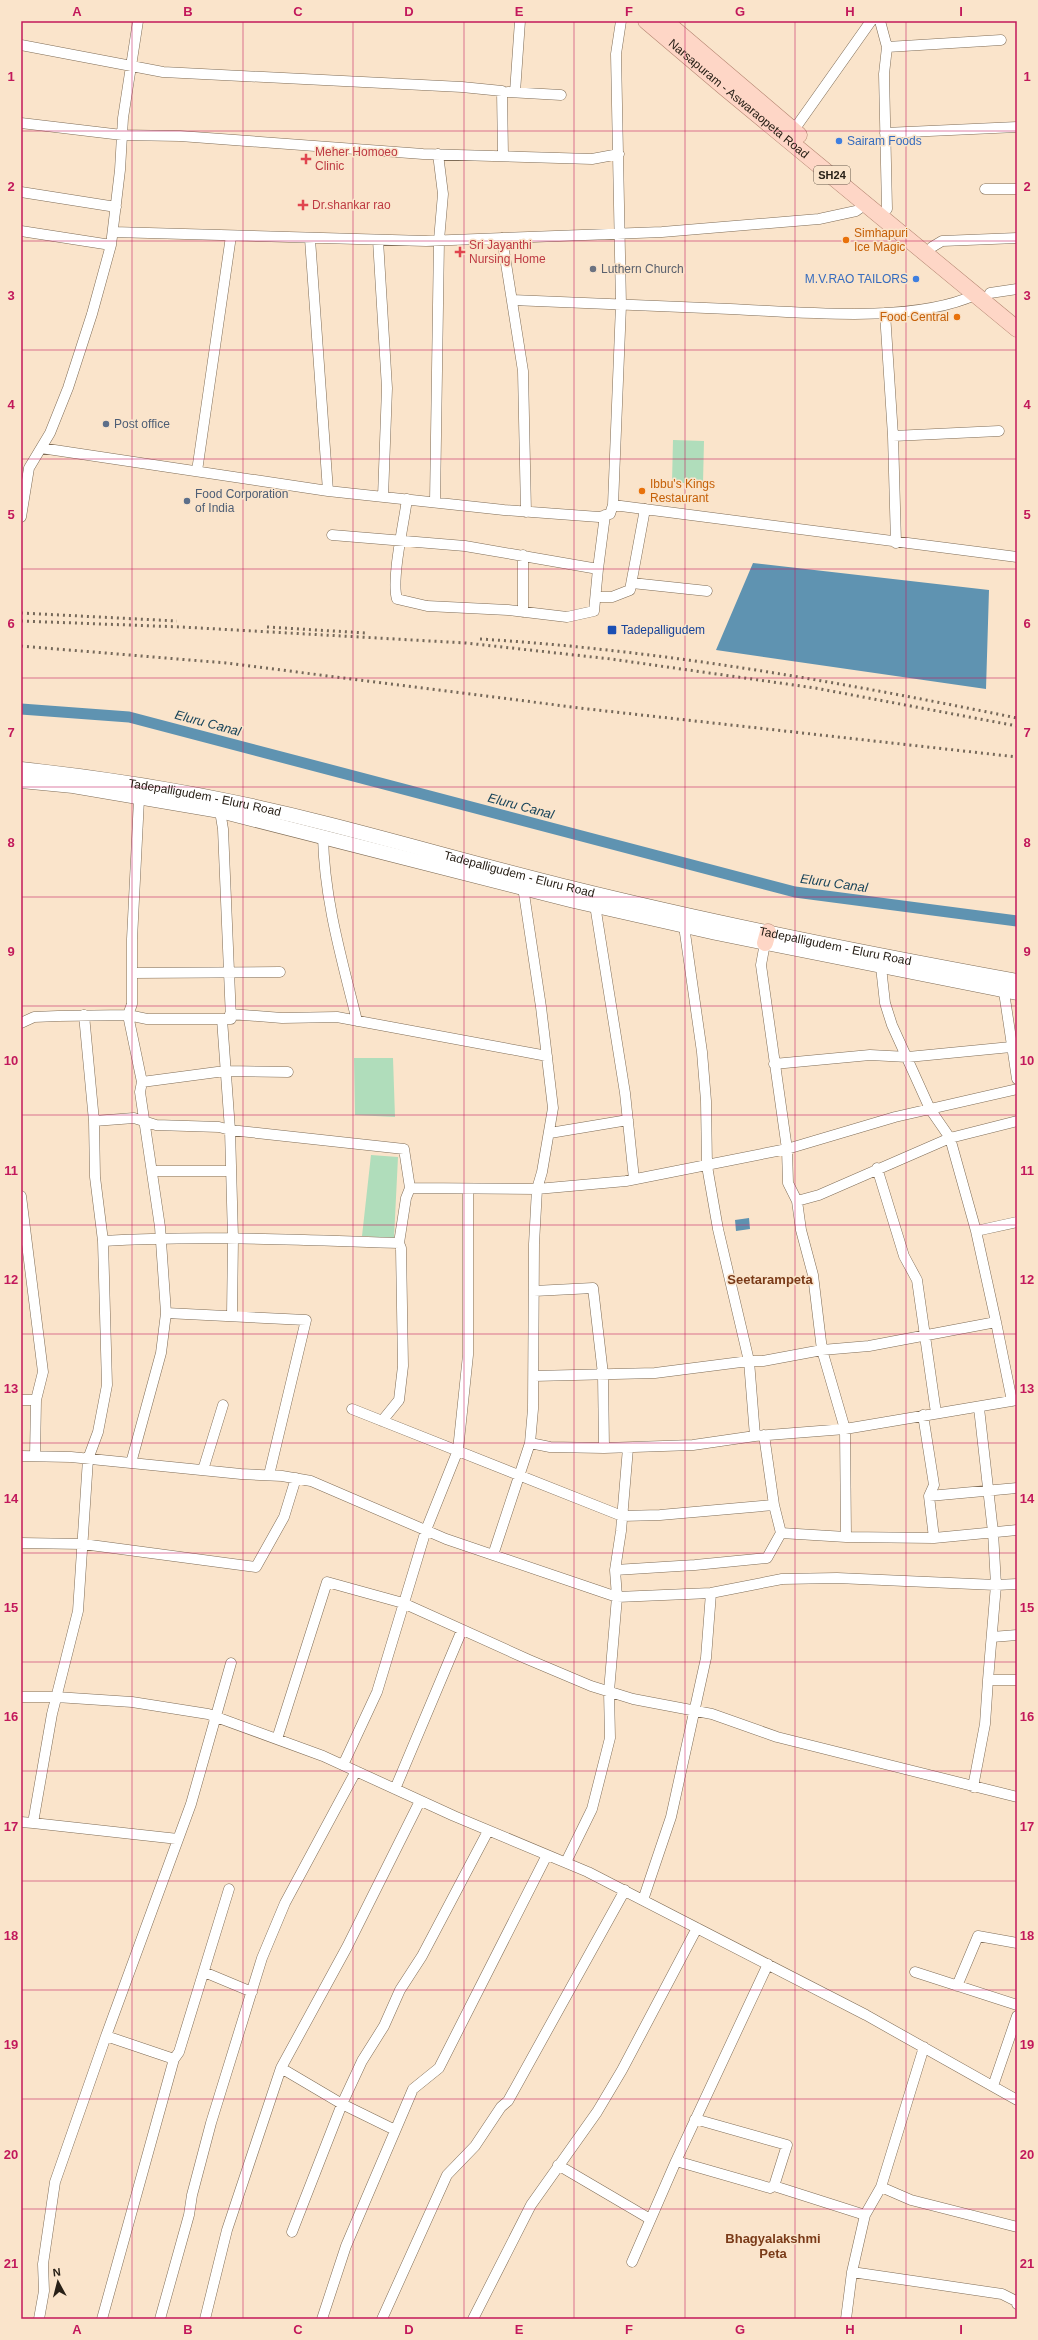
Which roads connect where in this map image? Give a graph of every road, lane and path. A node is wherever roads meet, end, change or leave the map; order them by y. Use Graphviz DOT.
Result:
graph roads {
  1 [pos="138,21"];
  2 [pos="520,21"];
  3 [pos="621,21"];
  4 [pos="646,21"];
  5 [pos="665,21"];
  6 [pos="871,21"];
  7 [pos="880,21"];
  8 [pos="1001,40"];
  9 [pos="21,45"];
  10 [pos="887,47"];
  11 [pos="132,65"];
  12 [pos="502,91"];
  13 [pos="515,92"];
  14 [pos="560,96"];
  15 [pos="21,123"];
  16 [pos="1017,127"];
  17 [pos="885,133"];
  18 [pos="122,135"];
  19 [pos="790,135"];
  20 [pos="438,154"];
  21 [pos="619,154"];
  22 [pos="503,156"];
  23 [pos="1017,188"];
  24 [pos="985,189"];
  25 [pos="21,192"];
  26 [pos="867,203"];
  27 [pos="116,207"];
  28 [pos="887,209"];
  29 [pos="21,231"];
  30 [pos="113,232"];
  31 [pos="621,232"];
  32 [pos="230,236"];
  33 [pos="502,238"];
  34 [pos="1017,238"];
  35 [pos="310,239"];
  36 [pos="378,240"];
  37 [pos="439,240"];
  38 [pos="111,245"];
  39 [pos="932,247"];
  40 [pos="1017,289"];
  41 [pos="982,294"];
  42 [pos="512,300"];
  43 [pos="621,305"];
  44 [pos="885,313"];
  45 [pos="1017,316"];
  46 [pos="1017,329"];
  47 [pos="999,431"];
  48 [pos="893,436"];
  49 [pos="41,448"];
  50 [pos="197,471"];
  51 [pos="328,491"];
  52 [pos="383,497"];
  53 [pos="407,500"];
  54 [pos="435,502"];
  55 [pos="613,505"];
  56 [pos="645,509"];
  57 [pos="526,512"];
  58 [pos="605,515"];
  59 [pos="21,517"];
  60 [pos="332,535"];
  61 [pos="402,540"];
  62 [pos="896,543"];
  63 [pos="523,555"];
  64 [pos="1017,557"];
  65 [pos="598,569"];
  66 [pos="632,583"];
  67 [pos="707,591"];
  68 [pos="596,598"];
  69 [pos="523,612"];
  70 [pos="21,769"];
  71 [pos="21,781"];
  72 [pos="139,799"];
  73 [pos="220,811"];
  74 [pos="323,836"];
  75 [pos="523,887"];
  76 [pos="595,905"];
  77 [pos="684,926"];
  78 [pos="767,938"];
  79 [pos="881,967"];
  80 [pos="280,972"];
  81 [pos="132,973"];
  82 [pos="228,973"];
  83 [pos="1017,982"];
  84 [pos="1011,992"];
  85 [pos="128,1014"];
  86 [pos="84,1015"];
  87 [pos="226,1016"];
  88 [pos="357,1021"];
  89 [pos="21,1023"];
  90 [pos="1011,1047"];
  91 [pos="547,1056"];
  92 [pos="908,1057"];
  93 [pos="774,1064"];
  94 [pos="225,1071"];
  95 [pos="288,1072"];
  96 [pos="1017,1079"];
  97 [pos="142,1082"];
  98 [pos="1017,1089"];
  99 [pos="930,1109"];
  100 [pos="145,1120"];
  101 [pos="628,1120"];
  102 [pos="94,1121"];
  103 [pos="1017,1121"];
  104 [pos="230,1130"];
  105 [pos="550,1133"];
  106 [pos="950,1138"];
  107 [pos="788,1149"];
  108 [pos="707,1166"];
  109 [pos="877,1168"];
  110 [pos="152,1171"];
  111 [pos="230,1171"];
  112 [pos="634,1179"];
  113 [pos="410,1188"];
  114 [pos="536,1189"];
  115 [pos="468,1190"];
  116 [pos="21,1196"];
  117 [pos="797,1201"];
  118 [pos="1017,1222"];
  119 [pos="976,1231"];
  120 [pos="161,1238"];
  121 [pos="233,1238"];
  122 [pos="103,1241"];
  123 [pos="399,1243"];
  124 [pos="534,1291"];
  125 [pos="166,1313"];
  126 [pos="232,1316"];
  127 [pos="996,1322"];
  128 [pos="923,1336"];
  129 [pos="822,1350"];
  130 [pos="749,1361"];
  131 [pos="603,1374"];
  132 [pos="534,1376"];
  133 [pos="21,1400"];
  134 [pos="36,1400"];
  135 [pos="1014,1400"];
  136 [pos="223,1405"];
  137 [pos="979,1408"];
  138 [pos="352,1409"];
  139 [pos="936,1413"];
  140 [pos="923,1415"];
  141 [pos="382,1421"];
  142 [pos="845,1429"];
  143 [pos="760,1436"];
  144 [pos="530,1444"];
  145 [pos="604,1448"];
  146 [pos="628,1448"];
  147 [pos="458,1450"];
  148 [pos="21,1456"];
  149 [pos="35,1456"];
  150 [pos="88,1459"];
  151 [pos="132,1463"];
  152 [pos="202,1470"];
  153 [pos="269,1475"];
  154 [pos="521,1475"];
  155 [pos="296,1478"];
  156 [pos="1017,1488"];
  157 [pos="988,1490"];
  158 [pos="929,1496"];
  159 [pos="774,1505"];
  160 [pos="622,1516"];
  161 [pos="426,1530"];
  162 [pos="1017,1530"];
  163 [pos="992,1532"];
  164 [pos="781,1533"];
  165 [pos="846,1537"];
  166 [pos="934,1538"];
  167 [pos="21,1543"];
  168 [pos="83,1544"];
  169 [pos="493,1555"];
  170 [pos="615,1570"];
  171 [pos="1017,1584"];
  172 [pos="996,1585"];
  173 [pos="711,1593"];
  174 [pos="617,1598"];
  175 [pos="403,1603"];
  176 [pos="462,1630"];
  177 [pos="1017,1635"];
  178 [pos="992,1637"];
  179 [pos="231,1663"];
  180 [pos="988,1680"];
  181 [pos="1017,1680"];
  182 [pos="609,1692"];
  183 [pos="21,1697"];
  184 [pos="56,1697"];
  185 [pos="693,1711"];
  186 [pos="216,1717"];
  187 [pos="277,1739"];
  188 [pos="343,1765"];
  189 [pos="356,1771"];
  190 [pos="973,1787"];
  191 [pos="395,1789"];
  192 [pos="1017,1797"];
  193 [pos="420,1801"];
  194 [pos="21,1822"];
  195 [pos="34,1823"];
  196 [pos="488,1831"];
  197 [pos="178,1839"];
  198 [pos="547,1855"];
  199 [pos="566,1862"];
  200 [pos="229,1889"];
  201 [pos="624,1890"];
  202 [pos="643,1900"];
  203 [pos="697,1928"];
  204 [pos="1017,1943"];
  205 [pos="768,1964"];
  206 [pos="204,1972"];
  207 [pos="915,1972"];
  208 [pos="958,1986"];
  209 [pos="252,1992"];
  210 [pos="1017,2005"];
  211 [pos="1017,2016"];
  212 [pos="106,2036"];
  213 [pos="924,2047"];
  214 [pos="174,2058"];
  215 [pos="281,2068"];
  216 [pos="993,2086"];
  217 [pos="1017,2100"];
  218 [pos="342,2104"];
  219 [pos="695,2119"];
  220 [pos="395,2130"];
  221 [pos="676,2161"];
  222 [pos="558,2164"];
  223 [pos="774,2186"];
  224 [pos="881,2187"];
  225 [pos="865,2216"];
  226 [pos="650,2218"];
  227 [pos="1017,2227"];
  228 [pos="292,2232"];
  229 [pos="632,2262"];
  230 [pos="852,2272"];
  231 [pos="1017,2304"];
  232 [pos="39,2319"];
  233 [pos="102,2319"];
  234 [pos="160,2319"];
  235 [pos="205,2319"];
  236 [pos="322,2319"];
  237 [pos="382,2319"];
  238 [pos="473,2319"];
  239 [pos="846,2319"];
  1 -- 11 [label="street"];
  2 -- 13 [label="street"];
  3 -- 21 [label="street"];
  4 -- 19 [label="main road, Narsapuram - Aswaraopeta Road / SH24"];
  5 -- 19 [label="main road, Narsapuram - Aswaraopeta Road / SH24"];
  6 -- 19 [label="street"];
  7 -- 10 [label="street"];
  8 -- 10 [label="street"];
  9 -- 11 [label="street"];
  10 -- 17 [label="street"];
  11 -- 12 [label="street"];
  11 -- 18 [label="street"];
  12 -- 13 [label="street"];
  12 -- 22 [label="street"];
  13 -- 14 [label="street"];
  15 -- 18 [label="street"];
  16 -- 17 [label="street"];
  17 -- 28 [label="street"];
  18 -- 20 [label="street"];
  18 -- 27 [label="street"];
  19 -- 26 [label="main road, Narsapuram - Aswaraopeta Road / SH24"];
  19 -- 28 [label="main road, Narsapuram - Aswaraopeta Road / SH24"];
  20 -- 22 [label="street"];
  20 -- 37 [label="street"];
  21 -- 22 [label="street"];
  21 -- 31 [label="street"];
  23 -- 24 [label="street"];
  25 -- 27 [label="street"];
  26 -- 31 [label="street"];
  26 -- 41 [label="main road, Narsapuram - Aswaraopeta Road / SH24"];
  27 -- 30 [label="street"];
  28 -- 39 [label="main road, Narsapuram - Aswaraopeta Road / SH24"];
  29 -- 38 [label="street"];
  30 -- 32 [label="street"];
  30 -- 38 [label="street"];
  31 -- 33 [label="street"];
  31 -- 43 [label="street"];
  32 -- 35 [label="street"];
  32 -- 50 [label="street"];
  33 -- 37 [label="street"];
  33 -- 42 [label="street"];
  34 -- 39 [label="street"];
  35 -- 36 [label="street"];
  35 -- 51 [label="street"];
  36 -- 37 [label="street"];
  36 -- 52 [label="street"];
  37 -- 54 [label="street"];
  38 -- 49 [label="street"];
  39 -- 41 [label="main road, Narsapuram - Aswaraopeta Road / SH24"];
  40 -- 41 [label="street"];
  41 -- 44 [label="street"];
  41 -- 45 [label="main road, Narsapuram - Aswaraopeta Road / SH24"];
  41 -- 46 [label="main road, Narsapuram - Aswaraopeta Road / SH24"];
  42 -- 43 [label="street"];
  42 -- 57 [label="street"];
  43 -- 44 [label="street"];
  43 -- 55 [label="street"];
  44 -- 48 [label="street"];
  47 -- 48 [label="street"];
  48 -- 62 [label="street"];
  49 -- 50 [label="street"];
  49 -- 59 [label="street"];
  50 -- 51 [label="street"];
  51 -- 52 [label="street"];
  52 -- 53 [label="street"];
  53 -- 54 [label="street"];
  53 -- 61 [label="street"];
  54 -- 57 [label="street"];
  55 -- 56 [label="street"];
  55 -- 58 [label="street"];
  56 -- 62 [label="street"];
  56 -- 66 [label="street"];
  57 -- 58 [label="street"];
  58 -- 65 [label="street"];
  60 -- 61 [label="street"];
  61 -- 63 [label="street"];
  61 -- 69 [label="street"];
  62 -- 64 [label="street"];
  63 -- 65 [label="street"];
  63 -- 69 [label="street"];
  65 -- 68 [label="street"];
  66 -- 67 [label="street"];
  66 -- 68 [label="street"];
  68 -- 69 [label="street"];
  70 -- 78 [label="main road, Tadepalligudem - Eluru Road"];
  71 -- 72 [label="main road, Tadepalligudem - Eluru Road"];
  72 -- 73 [label="main road, Tadepalligudem - Eluru Road"];
  72 -- 81 [label="street"];
  73 -- 74 [label="main road, Tadepalligudem - Eluru Road"];
  73 -- 82 [label="street"];
  74 -- 75 [label="main road, Tadepalligudem - Eluru Road"];
  74 -- 88 [label="street"];
  75 -- 76 [label="main road, Tadepalligudem - Eluru Road"];
  75 -- 91 [label="street"];
  76 -- 77 [label="main road, Tadepalligudem - Eluru Road"];
  76 -- 101 [label="street"];
  77 -- 78 [label="main road, Tadepalligudem - Eluru Road"];
  77 -- 108 [label="street"];
  78 -- 79 [label="main road, Tadepalligudem - Eluru Road"];
  78 -- 83 [label="main road, Tadepalligudem - Eluru Road"];
  78 -- 93 [label="street"];
  79 -- 84 [label="main road, Tadepalligudem - Eluru Road"];
  79 -- 92 [label="street"];
  80 -- 82 [label="street"];
  81 -- 82 [label="street"];
  81 -- 85 [label="street"];
  82 -- 87 [label="street"];
  84 -- 90 [label="street"];
  85 -- 86 [label="street"];
  85 -- 87 [label="street"];
  85 -- 97 [label="street"];
  86 -- 89 [label="street"];
  86 -- 102 [label="street"];
  87 -- 88 [label="street"];
  87 -- 94 [label="street"];
  88 -- 91 [label="street"];
  90 -- 92 [label="street"];
  90 -- 96 [label="street"];
  91 -- 105 [label="street"];
  92 -- 93 [label="street"];
  92 -- 99 [label="street"];
  93 -- 107 [label="street"];
  94 -- 95 [label="street"];
  94 -- 97 [label="street"];
  94 -- 104 [label="street"];
  97 -- 100 [label="street"];
  98 -- 99 [label="street"];
  99 -- 106 [label="street"];
  99 -- 107 [label="street"];
  100 -- 102 [label="street"];
  100 -- 104 [label="street"];
  100 -- 110 [label="street"];
  101 -- 105 [label="street"];
  101 -- 112 [label="street"];
  102 -- 122 [label="street"];
  103 -- 106 [label="street"];
  104 -- 111 [label="street"];
  104 -- 113 [label="street"];
  105 -- 114 [label="street"];
  106 -- 109 [label="street"];
  106 -- 119 [label="street"];
  107 -- 108 [label="street"];
  107 -- 117 [label="street"];
  108 -- 112 [label="street"];
  108 -- 130 [label="street"];
  109 -- 117 [label="street"];
  109 -- 128 [label="street"];
  110 -- 111 [label="street"];
  110 -- 120 [label="street"];
  111 -- 121 [label="street"];
  112 -- 114 [label="street"];
  113 -- 115 [label="street"];
  113 -- 123 [label="street"];
  114 -- 115 [label="street"];
  114 -- 124 [label="street"];
  115 -- 147 [label="street"];
  116 -- 134 [label="street"];
  117 -- 129 [label="street"];
  118 -- 119 [label="street"];
  119 -- 127 [label="street"];
  120 -- 121 [label="street"];
  120 -- 122 [label="street"];
  120 -- 125 [label="street"];
  121 -- 123 [label="street"];
  121 -- 126 [label="street"];
  122 -- 150 [label="street"];
  123 -- 141 [label="street"];
  124 -- 131 [label="street"];
  124 -- 132 [label="street"];
  125 -- 126 [label="street"];
  125 -- 151 [label="street"];
  126 -- 153 [label="street"];
  127 -- 128 [label="street"];
  127 -- 135 [label="street"];
  128 -- 129 [label="street"];
  128 -- 139 [label="street"];
  129 -- 130 [label="street"];
  129 -- 142 [label="street"];
  130 -- 131 [label="street"];
  130 -- 143 [label="street"];
  131 -- 132 [label="street"];
  131 -- 145 [label="street"];
  132 -- 144 [label="street"];
  133 -- 134 [label="street"];
  134 -- 149 [label="street"];
  135 -- 137 [label="street"];
  136 -- 152 [label="street"];
  137 -- 139 [label="street"];
  137 -- 157 [label="street"];
  138 -- 141 [label="street"];
  139 -- 140 [label="street"];
  140 -- 142 [label="street"];
  140 -- 158 [label="street"];
  141 -- 147 [label="street"];
  142 -- 143 [label="street"];
  142 -- 165 [label="street"];
  143 -- 146 [label="street"];
  143 -- 159 [label="street"];
  144 -- 145 [label="street"];
  144 -- 154 [label="street"];
  145 -- 146 [label="street"];
  146 -- 160 [label="street"];
  147 -- 154 [label="street"];
  147 -- 161 [label="street"];
  148 -- 149 [label="street"];
  149 -- 150 [label="street"];
  150 -- 151 [label="street"];
  150 -- 168 [label="street"];
  151 -- 152 [label="street"];
  152 -- 153 [label="street"];
  153 -- 155 [label="street"];
  154 -- 160 [label="street"];
  154 -- 169 [label="street"];
  155 -- 161 [label="street"];
  155 -- 168 [label="street"];
  156 -- 157 [label="street"];
  157 -- 158 [label="street"];
  157 -- 163 [label="street"];
  158 -- 166 [label="street"];
  159 -- 160 [label="street"];
  159 -- 164 [label="street"];
  160 -- 170 [label="street"];
  161 -- 169 [label="street"];
  161 -- 175 [label="street"];
  162 -- 163 [label="street"];
  163 -- 166 [label="street"];
  163 -- 172 [label="street"];
  164 -- 165 [label="street"];
  164 -- 170 [label="street"];
  165 -- 166 [label="street"];
  167 -- 168 [label="street"];
  168 -- 184 [label="street"];
  169 -- 174 [label="street"];
  170 -- 174 [label="street"];
  171 -- 172 [label="street"];
  172 -- 173 [label="street"];
  172 -- 178 [label="street"];
  173 -- 174 [label="street"];
  173 -- 185 [label="street"];
  174 -- 182 [label="street"];
  175 -- 176 [label="street"];
  175 -- 187 [label="street"];
  175 -- 188 [label="street"];
  176 -- 182 [label="street"];
  176 -- 191 [label="street"];
  177 -- 178 [label="street"];
  178 -- 180 [label="street"];
  179 -- 186 [label="street"];
  180 -- 181 [label="street"];
  180 -- 190 [label="street"];
  182 -- 185 [label="street"];
  182 -- 199 [label="street"];
  183 -- 184 [label="street"];
  184 -- 186 [label="street"];
  184 -- 195 [label="street"];
  185 -- 190 [label="street"];
  185 -- 202 [label="street"];
  186 -- 187 [label="street"];
  186 -- 197 [label="street"];
  187 -- 188 [label="street"];
  188 -- 189 [label="street"];
  189 -- 191 [label="street"];
  189 -- 209 [label="street"];
  190 -- 192 [label="street"];
  191 -- 193 [label="street"];
  193 -- 196 [label="street"];
  193 -- 215 [label="street"];
  194 -- 195 [label="street"];
  195 -- 197 [label="street"];
  196 -- 198 [label="street"];
  196 -- 218 [label="street"];
  197 -- 212 [label="street"];
  198 -- 199 [label="street"];
  198 -- 220 [label="street"];
  199 -- 201 [label="street"];
  200 -- 206 [label="street"];
  201 -- 202 [label="street"];
  201 -- 237 [label="street"];
  202 -- 203 [label="street"];
  203 -- 205 [label="street"];
  203 -- 222 [label="street"];
  204 -- 208 [label="street"];
  205 -- 213 [label="street"];
  205 -- 219 [label="street"];
  206 -- 209 [label="street"];
  206 -- 214 [label="street"];
  207 -- 208 [label="street"];
  208 -- 210 [label="street"];
  209 -- 234 [label="street"];
  211 -- 216 [label="street"];
  212 -- 214 [label="street"];
  212 -- 232 [label="street"];
  213 -- 216 [label="street"];
  213 -- 224 [label="street"];
  214 -- 233 [label="street"];
  215 -- 218 [label="street"];
  215 -- 235 [label="street"];
  216 -- 217 [label="street"];
  218 -- 220 [label="street"];
  218 -- 228 [label="street"];
  219 -- 221 [label="street"];
  219 -- 223 [label="street"];
  220 -- 236 [label="street"];
  221 -- 223 [label="street"];
  221 -- 226 [label="street"];
  222 -- 226 [label="street"];
  222 -- 238 [label="street"];
  223 -- 225 [label="street"];
  224 -- 225 [label="street"];
  224 -- 227 [label="street"];
  225 -- 230 [label="street"];
  226 -- 229 [label="street"];
  230 -- 231 [label="street"];
  230 -- 239 [label="street"];
}
